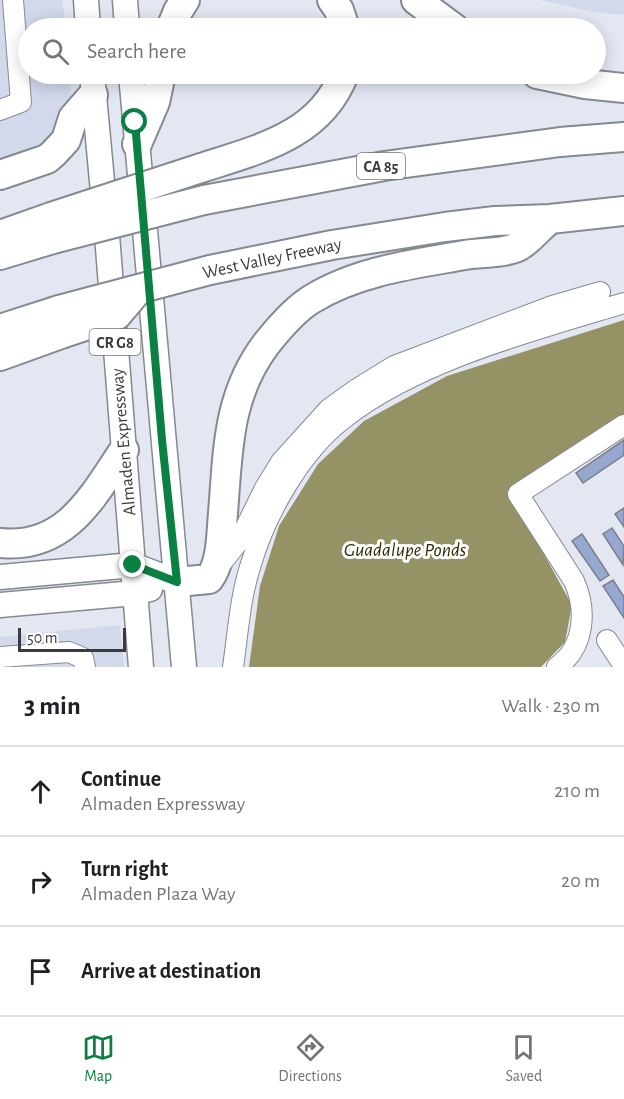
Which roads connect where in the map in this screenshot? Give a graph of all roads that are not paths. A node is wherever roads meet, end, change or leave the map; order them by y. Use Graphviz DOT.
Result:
graph roads {
  1 [pos="13,0"];
  2 [pos="125,0"];
  3 [pos="185,0"];
  4 [pos="332,0"];
  5 [pos="416,0"];
  6 [pos="85,1"];
  7 [pos="87,18"];
  8 [pos="127,18"];
  9 [pos="175,18"];
  10 [pos="342,18"];
  11 [pos="440,18"];
  12 [pos="18,64"];
  13 [pos="20,84"];
  14 [pos="92,84"];
  15 [pos="132,84"];
  16 [pos="158,84"];
  17 [pos="339,84"];
  18 [pos="585,84"];
  19 [pos="624,88"];
  20 [pos="0,110"];
  21 [pos="624,137"];
  22 [pos="137,144"];
  23 [pos="0,175"];
  24 [pos="624,211"];
  25 [pos="550,219"];
  26 [pos="52,228"];
  27 [pos="0,234"];
  28 [pos="0,255"];
  29 [pos="600,292"];
  30 [pos="624,303"];
  31 [pos="60,322"];
  32 [pos="0,329"];
  33 [pos="0,356"];
  34 [pos="624,425"];
  35 [pos="124,450"];
  36 [pos="0,543"];
  37 [pos="133,565"];
  38 [pos="214,573"];
  39 [pos="0,577"];
  40 [pos="177,582"];
  41 [pos="135,593"];
  42 [pos="0,605"];
  43 [pos="607,640"];
  44 [pos="0,657"];
  45 [pos="623,666"];
  46 [pos="85,667"];
  47 [pos="141,667"];
  48 [pos="184,667"];
  49 [pos="233,667"];
  50 [pos="557,667"];
  1 -- 12 [label="street"];
  2 -- 8 [label="main road"];
  3 -- 9 [label="highway"];
  4 -- 10 [label="highway"];
  5 -- 11 [label="highway"];
  6 -- 7 [label="main road"];
  13 -- 20 [label="street"];
  14 -- 23 [label="highway"];
  14 -- 35 [label="main road, Almaden Expressway / CR G8"];
  15 -- 22 [label="main road, CR G8"];
  16 -- 22 [label="highway"];
  17 -- 26 [label="highway, bridge"];
  18 -- 19 [label="highway"];
  21 -- 26 [label="highway, CA 85, bridge"];
  22 -- 40 [label="main road, CR G8"];
  24 -- 25 [label="highway, West Valley Freeway"];
  25 -- 31 [label="highway, West Valley Freeway, bridge"];
  25 -- 38 [label="highway"];
  26 -- 27 [label="highway"];
  26 -- 28 [label="highway, CA 85"];
  29 -- 38 [label="street"];
  30 -- 49 [label="street"];
  31 -- 32 [label="highway, West Valley Freeway"];
  31 -- 33 [label="highway"];
  34 -- 50 [label="street"];
  35 -- 36 [label="highway"];
  35 -- 37 [label="main road, Almaden Expressway / CR G8"];
  37 -- 39 [label="main road"];
  37 -- 40 [label="main road"];
  37 -- 41 [label="main road, Almaden Expressway / CR G8"];
  38 -- 40 [label="highway"];
  40 -- 41 [label="main road"];
  40 -- 48 [label="main road, CR G8"];
  41 -- 42 [label="main road"];
  41 -- 47 [label="main road, Almaden Expressway / CR G8"];
  43 -- 45 [label="street"];
  44 -- 46 [label="street"];
}
